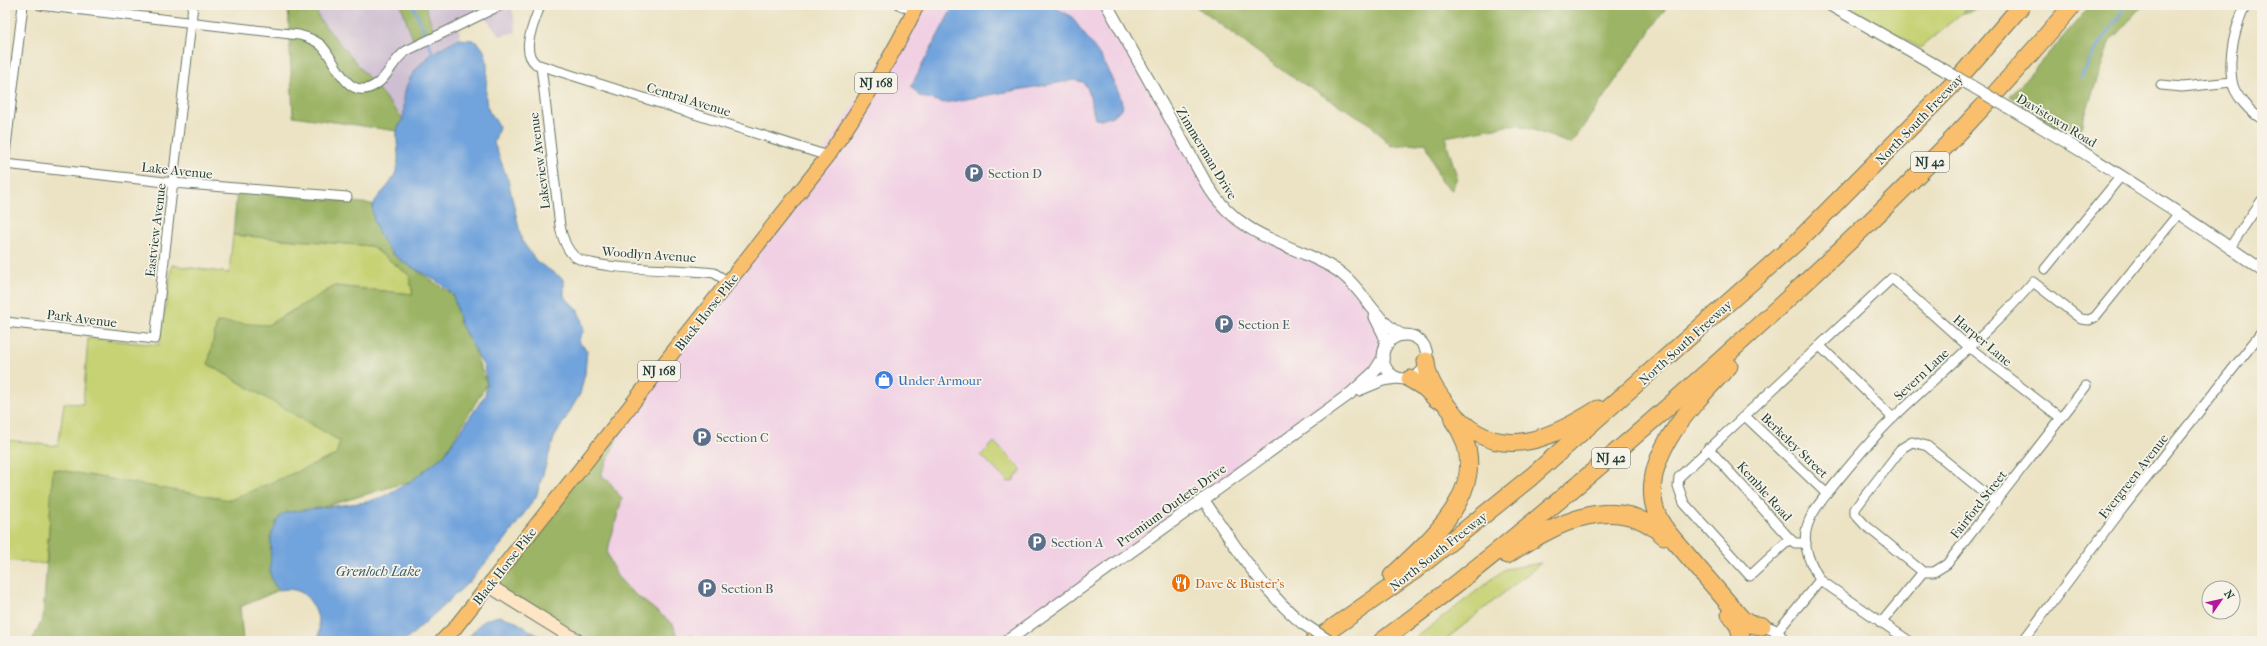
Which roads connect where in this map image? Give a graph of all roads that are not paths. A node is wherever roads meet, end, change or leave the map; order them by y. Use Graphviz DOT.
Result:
graph roads {
  1 [pos="23,5"];
  2 [pos="40,5"];
  3 [pos="193,5"];
  4 [pos="501,5"];
  5 [pos="540,5"];
  6 [pos="900,5"];
  7 [pos="1107,5"];
  8 [pos="1830,5"];
  9 [pos="2022,5"];
  10 [pos="2073,5"];
  11 [pos="2246,5"];
  12 [pos="916,8"];
  13 [pos="192,22"];
  14 [pos="541,66"];
  15 [pos="2232,82"];
  16 [pos="2161,85"];
  17 [pos="2262,119"];
  18 [pos="5,154"];
  19 [pos="828,156"];
  20 [pos="5,164"];
  21 [pos="2121,176"];
  22 [pos="174,183"];
  23 [pos="347,197"];
  24 [pos="2262,200"];
  25 [pos="2179,213"];
  26 [pos="2230,247"];
  27 [pos="569,250"];
  28 [pos="2045,269"];
  29 [pos="2262,270"];
  30 [pos="729,282"];
  31 [pos="1365,299"];
  32 [pos="1777,309"];
  33 [pos="5,322"];
  34 [pos="2262,332"];
  35 [pos="1402,335"];
  36 [pos="155,339"];
  37 [pos="1386,346"];
  38 [pos="1820,346"];
  39 [pos="1970,348"];
  40 [pos="1671,355"];
  41 [pos="1383,358"];
  42 [pos="1426,361"];
  43 [pos="1404,379"];
  44 [pos="2086,386"];
  45 [pos="1351,393"];
  46 [pos="1746,416"];
  47 [pos="1893,418"];
  48 [pos="2061,418"];
  49 [pos="1708,448"];
  50 [pos="1827,494"];
  51 [pos="1203,499"];
  52 [pos="1996,502"];
  53 [pos="1790,539"];
  54 [pos="1806,543"];
  55 [pos="1923,572"];
  56 [pos="1820,580"];
  57 [pos="488,585"];
  58 [pos="1438,600"];
  59 [pos="1354,613"];
  60 [pos="1881,623"];
  61 [pos="1778,635"];
  62 [pos="2026,637"];
  63 [pos="442,641"];
  64 [pos="578,641"];
  65 [pos="1007,641"];
  66 [pos="1314,641"];
  67 [pos="1329,641"];
  68 [pos="1382,641"];
  69 [pos="1742,641"];
  70 [pos="1910,641"];
  1 -- 18 [label="street"];
  2 -- 13 [label="street"];
  3 -- 13 [label="street, Eastview Avenue"];
  4 -- 13 [label="street"];
  5 -- 14 [label="street"];
  6 -- 12 [label="street"];
  7 -- 31 [label="street, Zimmerman Drive"];
  8 -- 21 [label="street, Davistown Road, bridge"];
  9 -- 40 [label="highway, North-South Freeway / NJ 42"];
  10 -- 32 [label="highway, NJ 42"];
  11 -- 15 [label="street"];
  12 -- 19 [label="main road, Black Horse Pike / NJ 168"];
  13 -- 22 [label="street, Eastview Avenue"];
  14 -- 19 [label="street, Central Avenue"];
  14 -- 27 [label="street, Lakeview Avenue"];
  15 -- 16 [label="street"];
  15 -- 17 [label="street"];
  19 -- 30 [label="main road, Black Horse Pike / NJ 168"];
  20 -- 22 [label="street, Lake Avenue"];
  21 -- 25 [label="street, Davistown Road"];
  21 -- 28 [label="street"];
  22 -- 23 [label="street, Lake Avenue"];
  22 -- 36 [label="street, Eastview Avenue"];
  24 -- 26 [label="street"];
  25 -- 26 [label="street, Davistown Road"];
  25 -- 39 [label="street, Severn Lane"];
  26 -- 29 [label="street, Davistown Road"];
  27 -- 30 [label="street, Woodlyn Avenue"];
  30 -- 57 [label="main road, Black Horse Pike / NJ 168"];
  31 -- 35 [label="street, Zimmerman Drive"];
  31 -- 37 [label="street, Zimmerman Drive"];
  32 -- 58 [label="highway, NJ 42"];
  32 -- 61 [label="highway"];
  33 -- 36 [label="street, Park Avenue"];
  34 -- 62 [label="street, Evergreen Avenue"];
  35 -- 37 [label="street"];
  35 -- 42 [label="street"];
  37 -- 41 [label="street"];
  38 -- 39 [label="street, Harper Lane"];
  38 -- 46 [label="street"];
  38 -- 47 [label="street"];
  39 -- 47 [label="street, Severn Lane"];
  39 -- 48 [label="street, Harper Lane"];
  40 -- 42 [label="highway"];
  40 -- 59 [label="highway, North-South Freeway / NJ 42"];
  41 -- 43 [label="street"];
  41 -- 45 [label="street, Premium Outlets Drive"];
  42 -- 43 [label="street"];
  43 -- 45 [label="street, Premium Outlets Drive"];
  43 -- 59 [label="highway"];
  44 -- 48 [label="street, Fairford Street"];
  45 -- 51 [label="street, Premium Outlets Drive"];
  46 -- 49 [label="street"];
  46 -- 50 [label="street, Berkeley Street"];
  47 -- 50 [label="street, Severn Lane"];
  48 -- 52 [label="street, Fairford Street"];
  49 -- 53 [label="street, Kemble Road"];
  49 -- 53 [label="street"];
  50 -- 54 [label="street, Severn Lane"];
  51 -- 65 [label="street, Premium Outlets Drive"];
  51 -- 67 [label="street, bridge"];
  52 -- 55 [label="street, Fairford Street"];
  52 -- 55 [label="street"];
  53 -- 54 [label="street, Kemble Road"];
  54 -- 56 [label="street, Severn Lane"];
  55 -- 60 [label="street"];
  56 -- 60 [label="street, Severn Lane"];
  56 -- 61 [label="street"];
  57 -- 63 [label="main road, Black Horse Pike / NJ 168"];
  57 -- 64 [label="main road"];
  58 -- 68 [label="highway, NJ 42"];
  58 -- 69 [label="highway"];
  59 -- 66 [label="highway, North-South Freeway / NJ 42"];
  60 -- 70 [label="street, Severn Lane"];
  61 -- 69 [label="street"];
}
